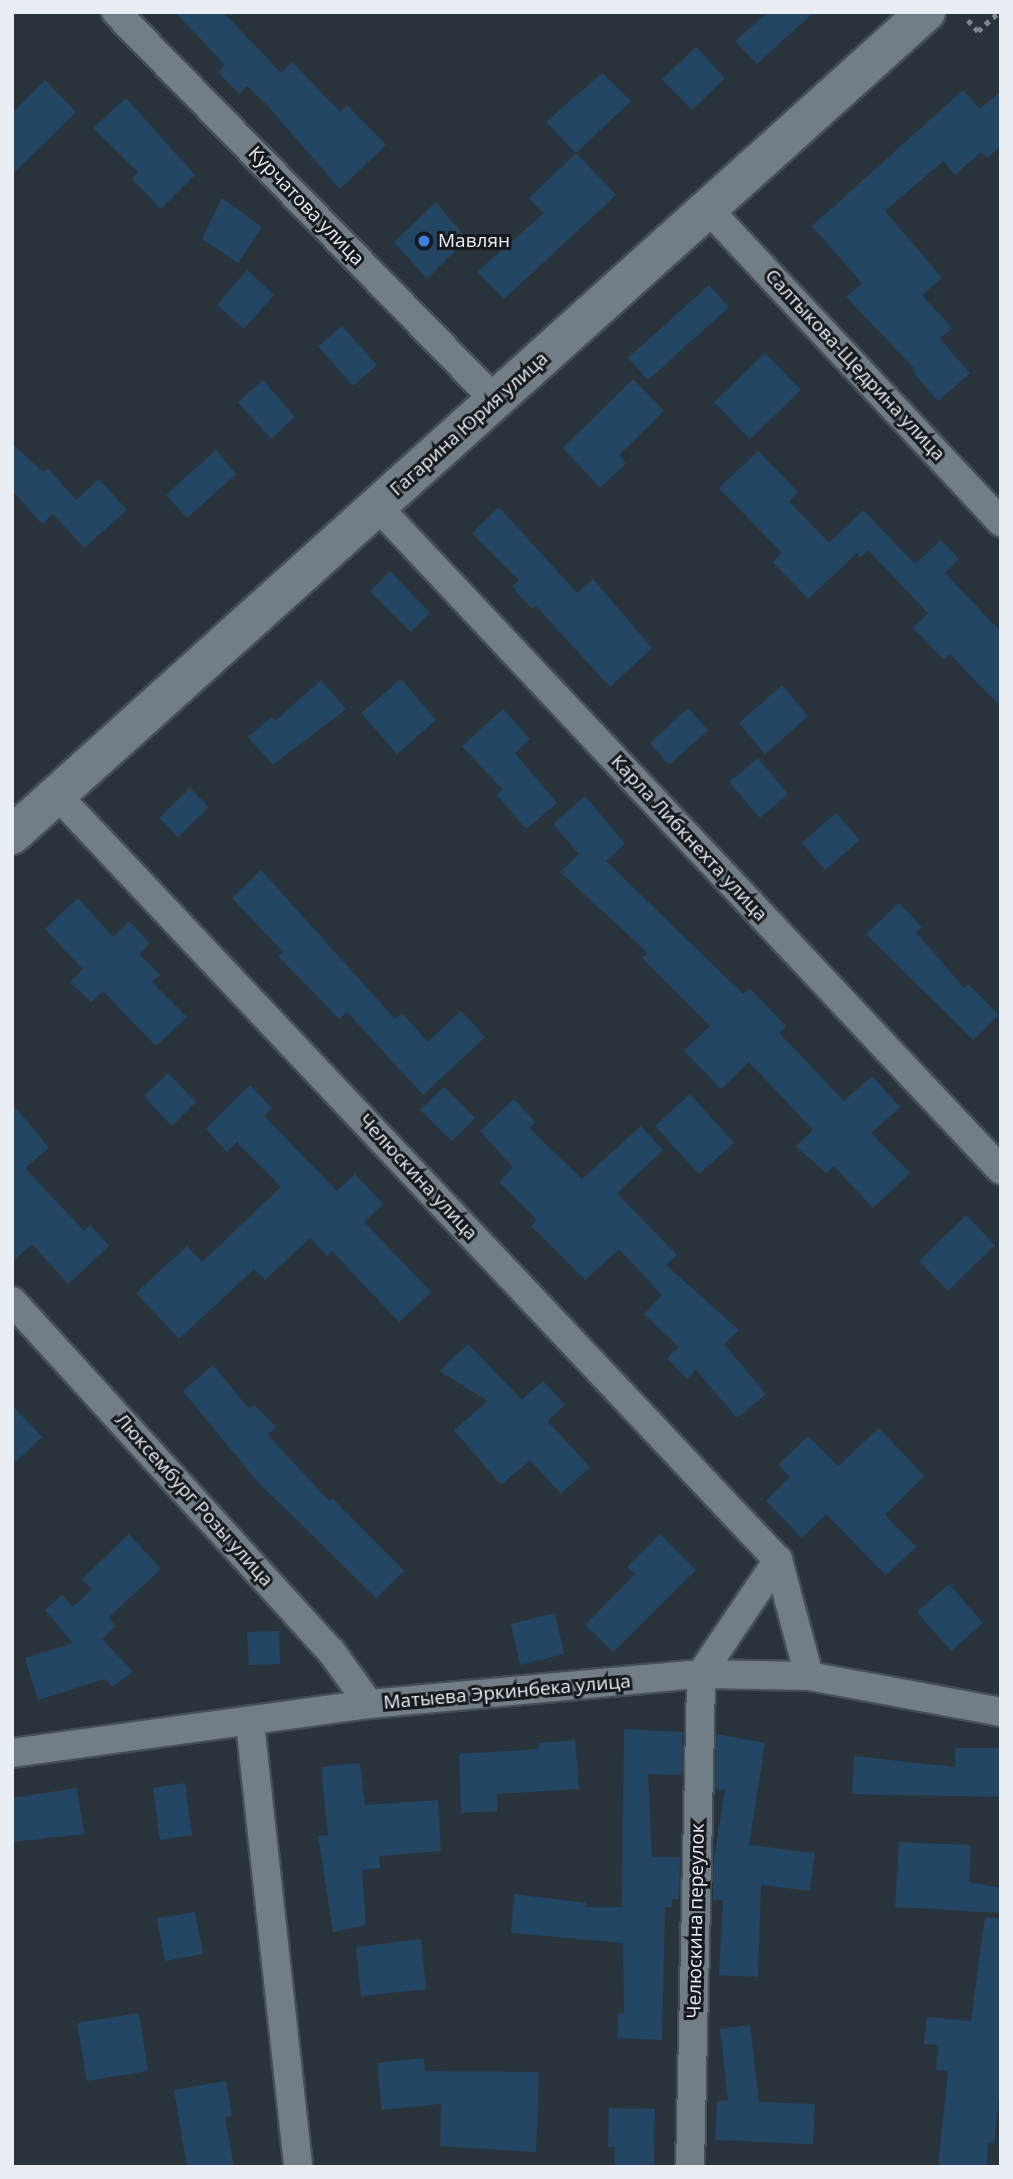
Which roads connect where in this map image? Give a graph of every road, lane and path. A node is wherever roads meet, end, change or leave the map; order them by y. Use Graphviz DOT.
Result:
graph roads {
  1 [pos="116,12"];
  2 [pos="926,12"];
  3 [pos="999,12"];
  4 [pos="968,20"];
  5 [pos="708,209"];
  6 [pos="496,401"];
  7 [pos="377,506"];
  8 [pos="1001,522"];
  9 [pos="57,795"];
  10 [pos="12,835"];
  11 [pos="1001,1170"];
  12 [pos="12,1301"];
  13 [pos="778,1560"];
  14 [pos="702,1674"];
  15 [pos="809,1676"];
  16 [pos="369,1704"];
  17 [pos="1001,1712"];
  18 [pos="250,1723"];
  19 [pos="12,1753"];
  20 [pos="298,2167"];
  21 [pos="691,2167"];
  1 -- 6 [label="street, Курчатова улица"];
  2 -- 5 [label="main road, Гагарина Юрия улица"];
  3 -- 4 [label="path"];
  5 -- 6 [label="main road, Гагарина Юрия улица"];
  5 -- 8 [label="street, Салтыкова-Щедрина улица"];
  6 -- 7 [label="main road, Гагарина Юрия улица"];
  7 -- 9 [label="main road, Гагарина Юрия улица"];
  7 -- 11 [label="street, Карла Либкнехта улица"];
  9 -- 10 [label="main road, Гагарина Юрия улица"];
  9 -- 13 [label="street, Челюскина улица"];
  12 -- 16 [label="street, Люксембург Розы улица"];
  13 -- 14 [label="street"];
  13 -- 15 [label="street, Челюскина улица"];
  14 -- 15 [label="street, Матыева Эркинбека улица"];
  14 -- 16 [label="street, Матыева Эркинбека улица"];
  14 -- 21 [label="street, Челюскина переулок"];
  15 -- 17 [label="street, Матыева Эркинбека улица"];
  16 -- 18 [label="street, Матыева Эркинбека улица"];
  18 -- 19 [label="street, Матыева Эркинбека улица"];
  18 -- 20 [label="street"];
}
